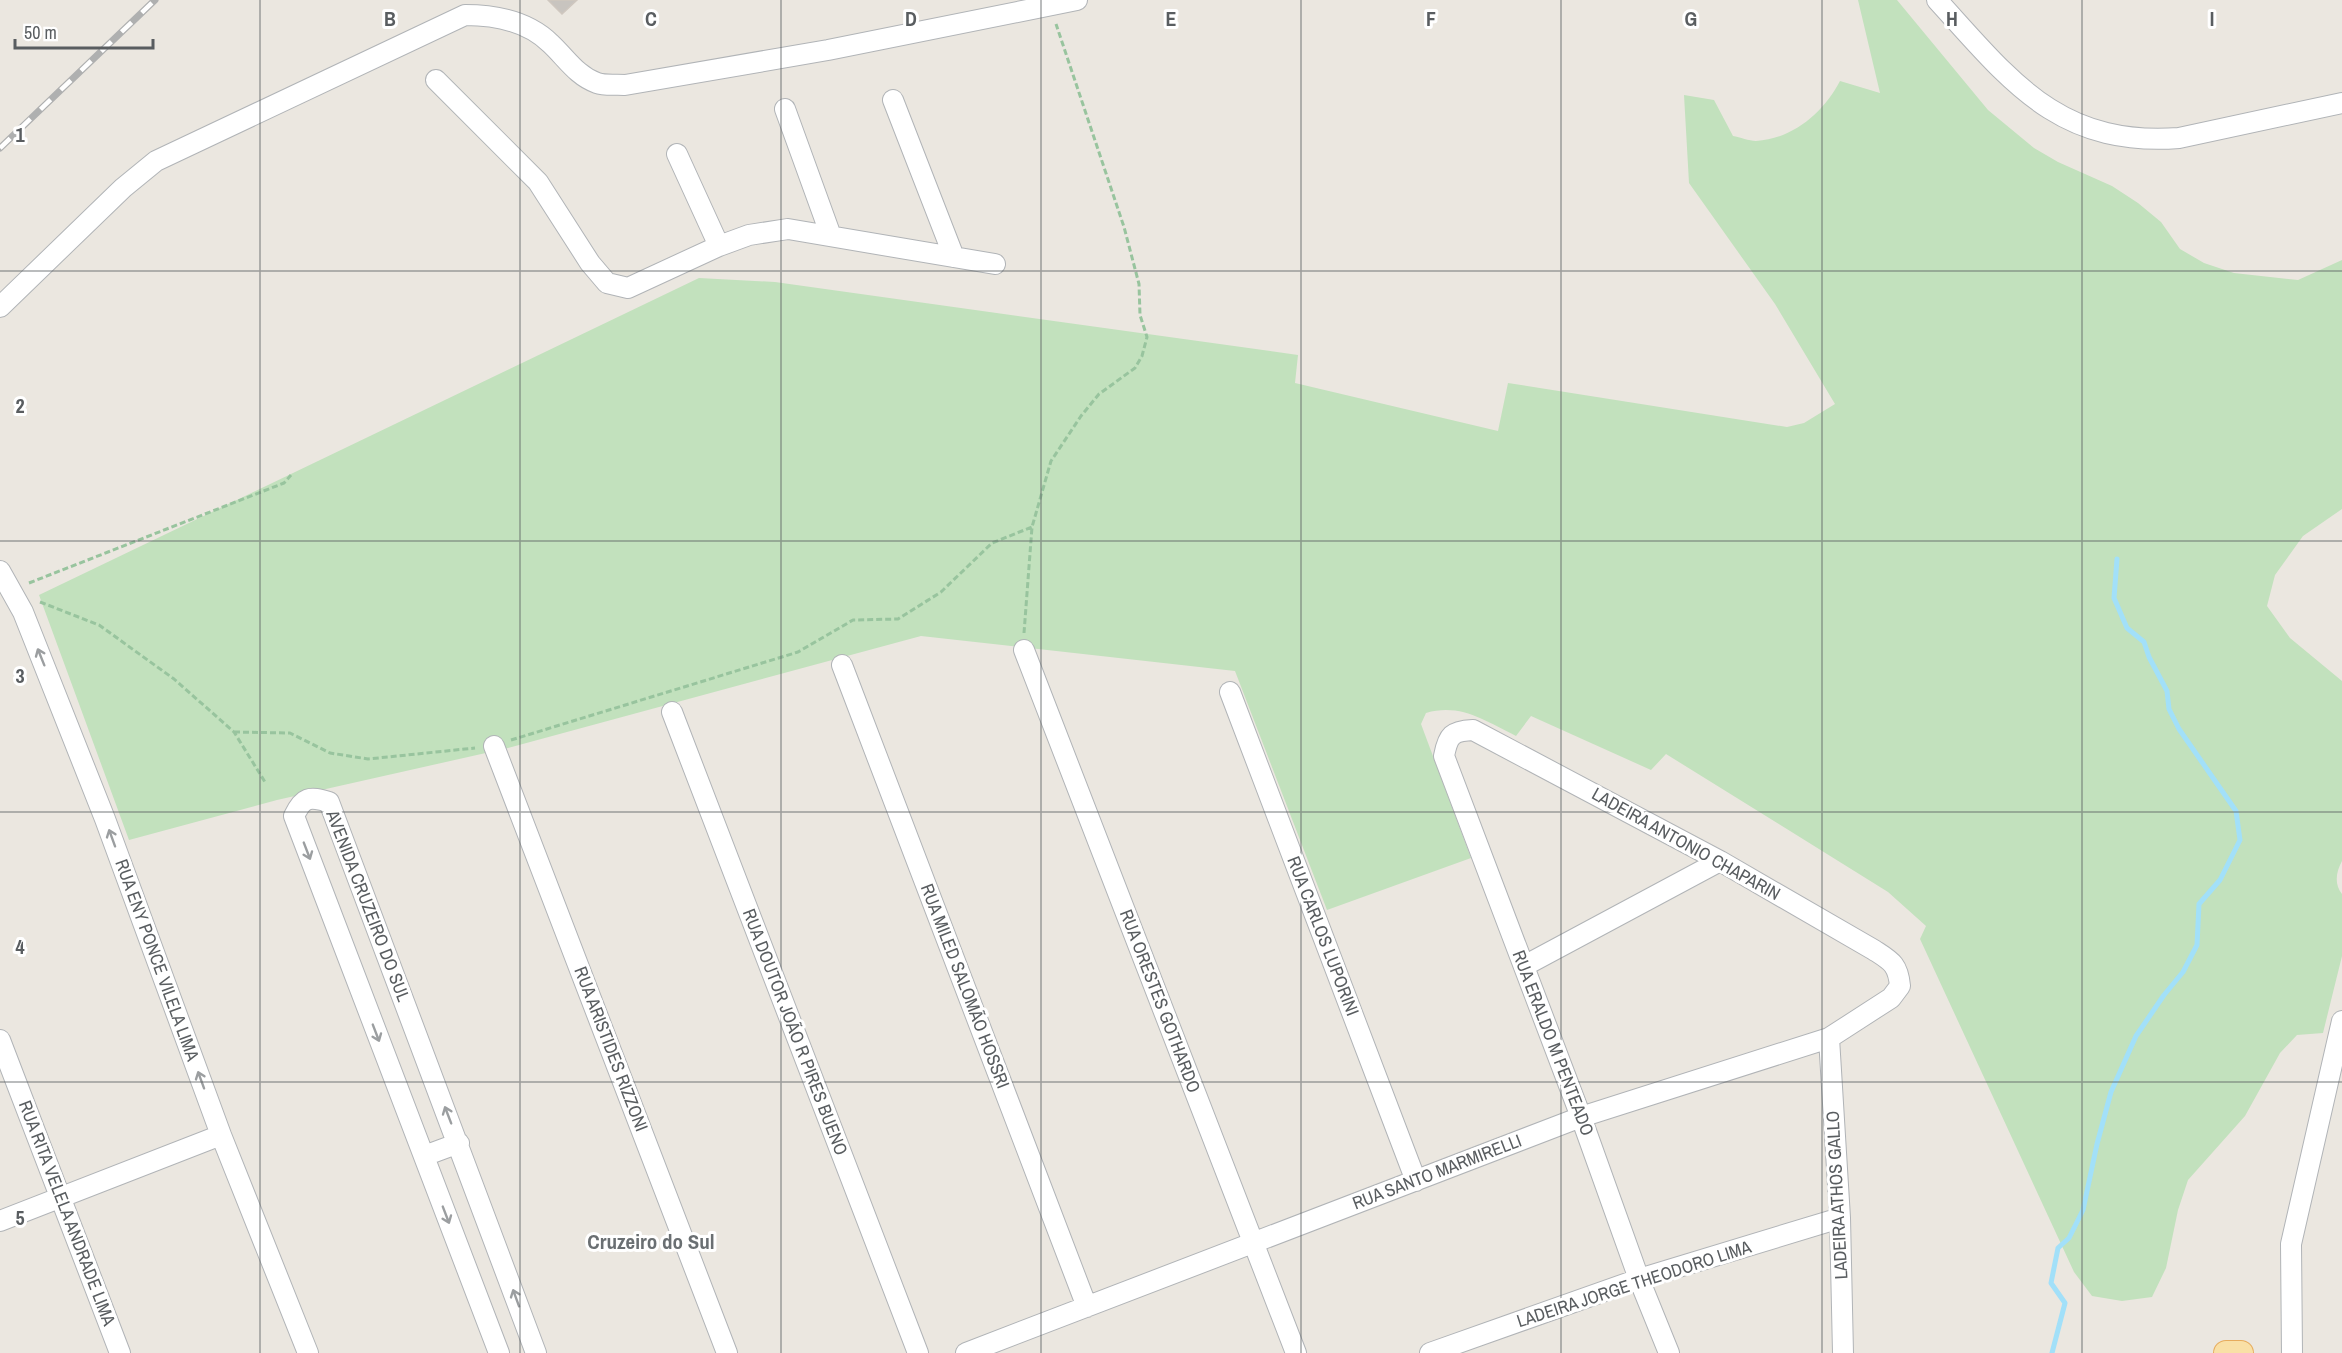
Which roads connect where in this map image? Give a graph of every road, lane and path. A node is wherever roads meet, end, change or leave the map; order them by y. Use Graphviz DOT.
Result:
graph roads {
  1 [pos="1077,0"];
  2 [pos="1937,0"];
  3 [pos="1050,5"];
  4 [pos="436,80"];
  5 [pos="893,100"];
  6 [pos="2342,103"];
  7 [pos="785,109"];
  8 [pos="677,154"];
  9 [pos="831,236"];
  10 [pos="719,246"];
  11 [pos="954,257"];
  12 [pos="995,264"];
  13 [pos="0,307"];
  14 [pos="291,475"];
  15 [pos="1032,527"];
  16 [pos="0,571"];
  17 [pos="11,590"];
  18 [pos="1024,650"];
  19 [pos="842,665"];
  20 [pos="1230,692"];
  21 [pos="672,712"];
  22 [pos="234,732"];
  23 [pos="1452,735"];
  24 [pos="494,746"];
  25 [pos="265,783"];
  26 [pos="1720,861"];
  27 [pos="1524,966"];
  28 [pos="1900,986"];
  29 [pos="2342,1021"];
  30 [pos="1829,1038"];
  31 [pos="0,1040"];
  32 [pos="1581,1117"];
  33 [pos="221,1135"];
  34 [pos="459,1143"];
  35 [pos="424,1156"];
  36 [pos="1416,1181"];
  37 [pos="61,1198"];
  38 [pos="1840,1218"];
  39 [pos="0,1221"];
  40 [pos="1253,1243"];
  41 [pos="1639,1279"];
  42 [pos="1087,1307"];
  43 [pos="120,1353"];
  44 [pos="308,1353"];
  45 [pos="499,1353"];
  46 [pos="536,1353"];
  47 [pos="727,1353"];
  48 [pos="918,1353"];
  49 [pos="966,1353"];
  50 [pos="1296,1353"];
  51 [pos="1430,1353"];
  52 [pos="1669,1353"];
  53 [pos="1843,1353"];
  54 [pos="2226,1353"];
  55 [pos="2241,1353"];
  56 [pos="2292,1353"];
  1 -- 3 [label="street"];
  2 -- 6 [label="street"];
  3 -- 13 [label="street"];
  3 -- 15 [label="path"];
  4 -- 10 [label="street"];
  5 -- 11 [label="street"];
  7 -- 9 [label="street"];
  8 -- 10 [label="street"];
  9 -- 10 [label="street"];
  9 -- 11 [label="street"];
  11 -- 12 [label="street"];
  14 -- 17 [label="path"];
  15 -- 18 [label="path"];
  15 -- 24 [label="path"];
  16 -- 17 [label="street, RUA ENY PONCE VILELA LIMA"];
  17 -- 22 [label="path"];
  33 -- 17 [label="street, RUA ENY PONCE VILELA LIMA, one-way"];
  18 -- 40 [label="street, RUA ORESTES GOTHARDO"];
  19 -- 42 [label="street, RUA MILED SALOMÃO HOSSRI"];
  20 -- 36 [label="street, RUA CARLOS LUPORINI"];
  21 -- 48 [label="street, RUA DOUTOR JOÃO R PIRES BUENO"];
  22 -- 24 [label="path"];
  22 -- 25 [label="path"];
  23 -- 26 [label="street, LADEIRA ANTONIO CHAPARIN"];
  23 -- 27 [label="street, RUA ERALDO M PENTEADO"];
  24 -- 47 [label="street, RUA ARISTIDES RIZZONI"];
  26 -- 27 [label="street"];
  26 -- 28 [label="street, LADEIRA ANTONIO CHAPARIN"];
  27 -- 32 [label="street, RUA ERALDO M PENTEADO"];
  28 -- 30 [label="street, RUA SANTO MARMIRELLI"];
  29 -- 56 [label="street"];
  30 -- 32 [label="street, RUA SANTO MARMIRELLI"];
  30 -- 38 [label="street, LADEIRA ATHOS GALLO"];
  31 -- 37 [label="street, RUA RITA VELELA ANDRADE LIMA"];
  32 -- 36 [label="street, RUA SANTO MARMIRELLI"];
  32 -- 41 [label="street, RUA ERALDO M PENTEADO"];
  33 -- 37 [label="street"];
  33 -- 44 [label="street, RUA ENY PONCE VILELA LIMA"];
  34 -- 35 [label="street"];
  34 -- 35 [label="street, AVENIDA CRUZEIRO DO SUL, one-way"];
  46 -- 34 [label="street, AVENIDA CRUZEIRO DO SUL, one-way"];
  35 -- 45 [label="street, AVENIDA CRUZEIRO DO SUL, one-way"];
  36 -- 40 [label="street, RUA SANTO MARMIRELLI"];
  37 -- 39 [label="street"];
  37 -- 43 [label="street, RUA RITA VELELA ANDRADE LIMA"];
  38 -- 41 [label="street, LADEIRA JORGE THEODORO LIMA"];
  38 -- 53 [label="street, LADEIRA ATHOS GALLO"];
  40 -- 42 [label="street, RUA SANTO MARMIRELLI"];
  40 -- 50 [label="street, RUA ORESTES GOTHARDO"];
  41 -- 51 [label="street, LADEIRA JORGE THEODORO LIMA"];
  41 -- 52 [label="street, RUA ERALDO M PENTEADO"];
  42 -- 49 [label="street, RUA SANTO MARMIRELLI"];
  54 -- 55 [label="main road"];
}
